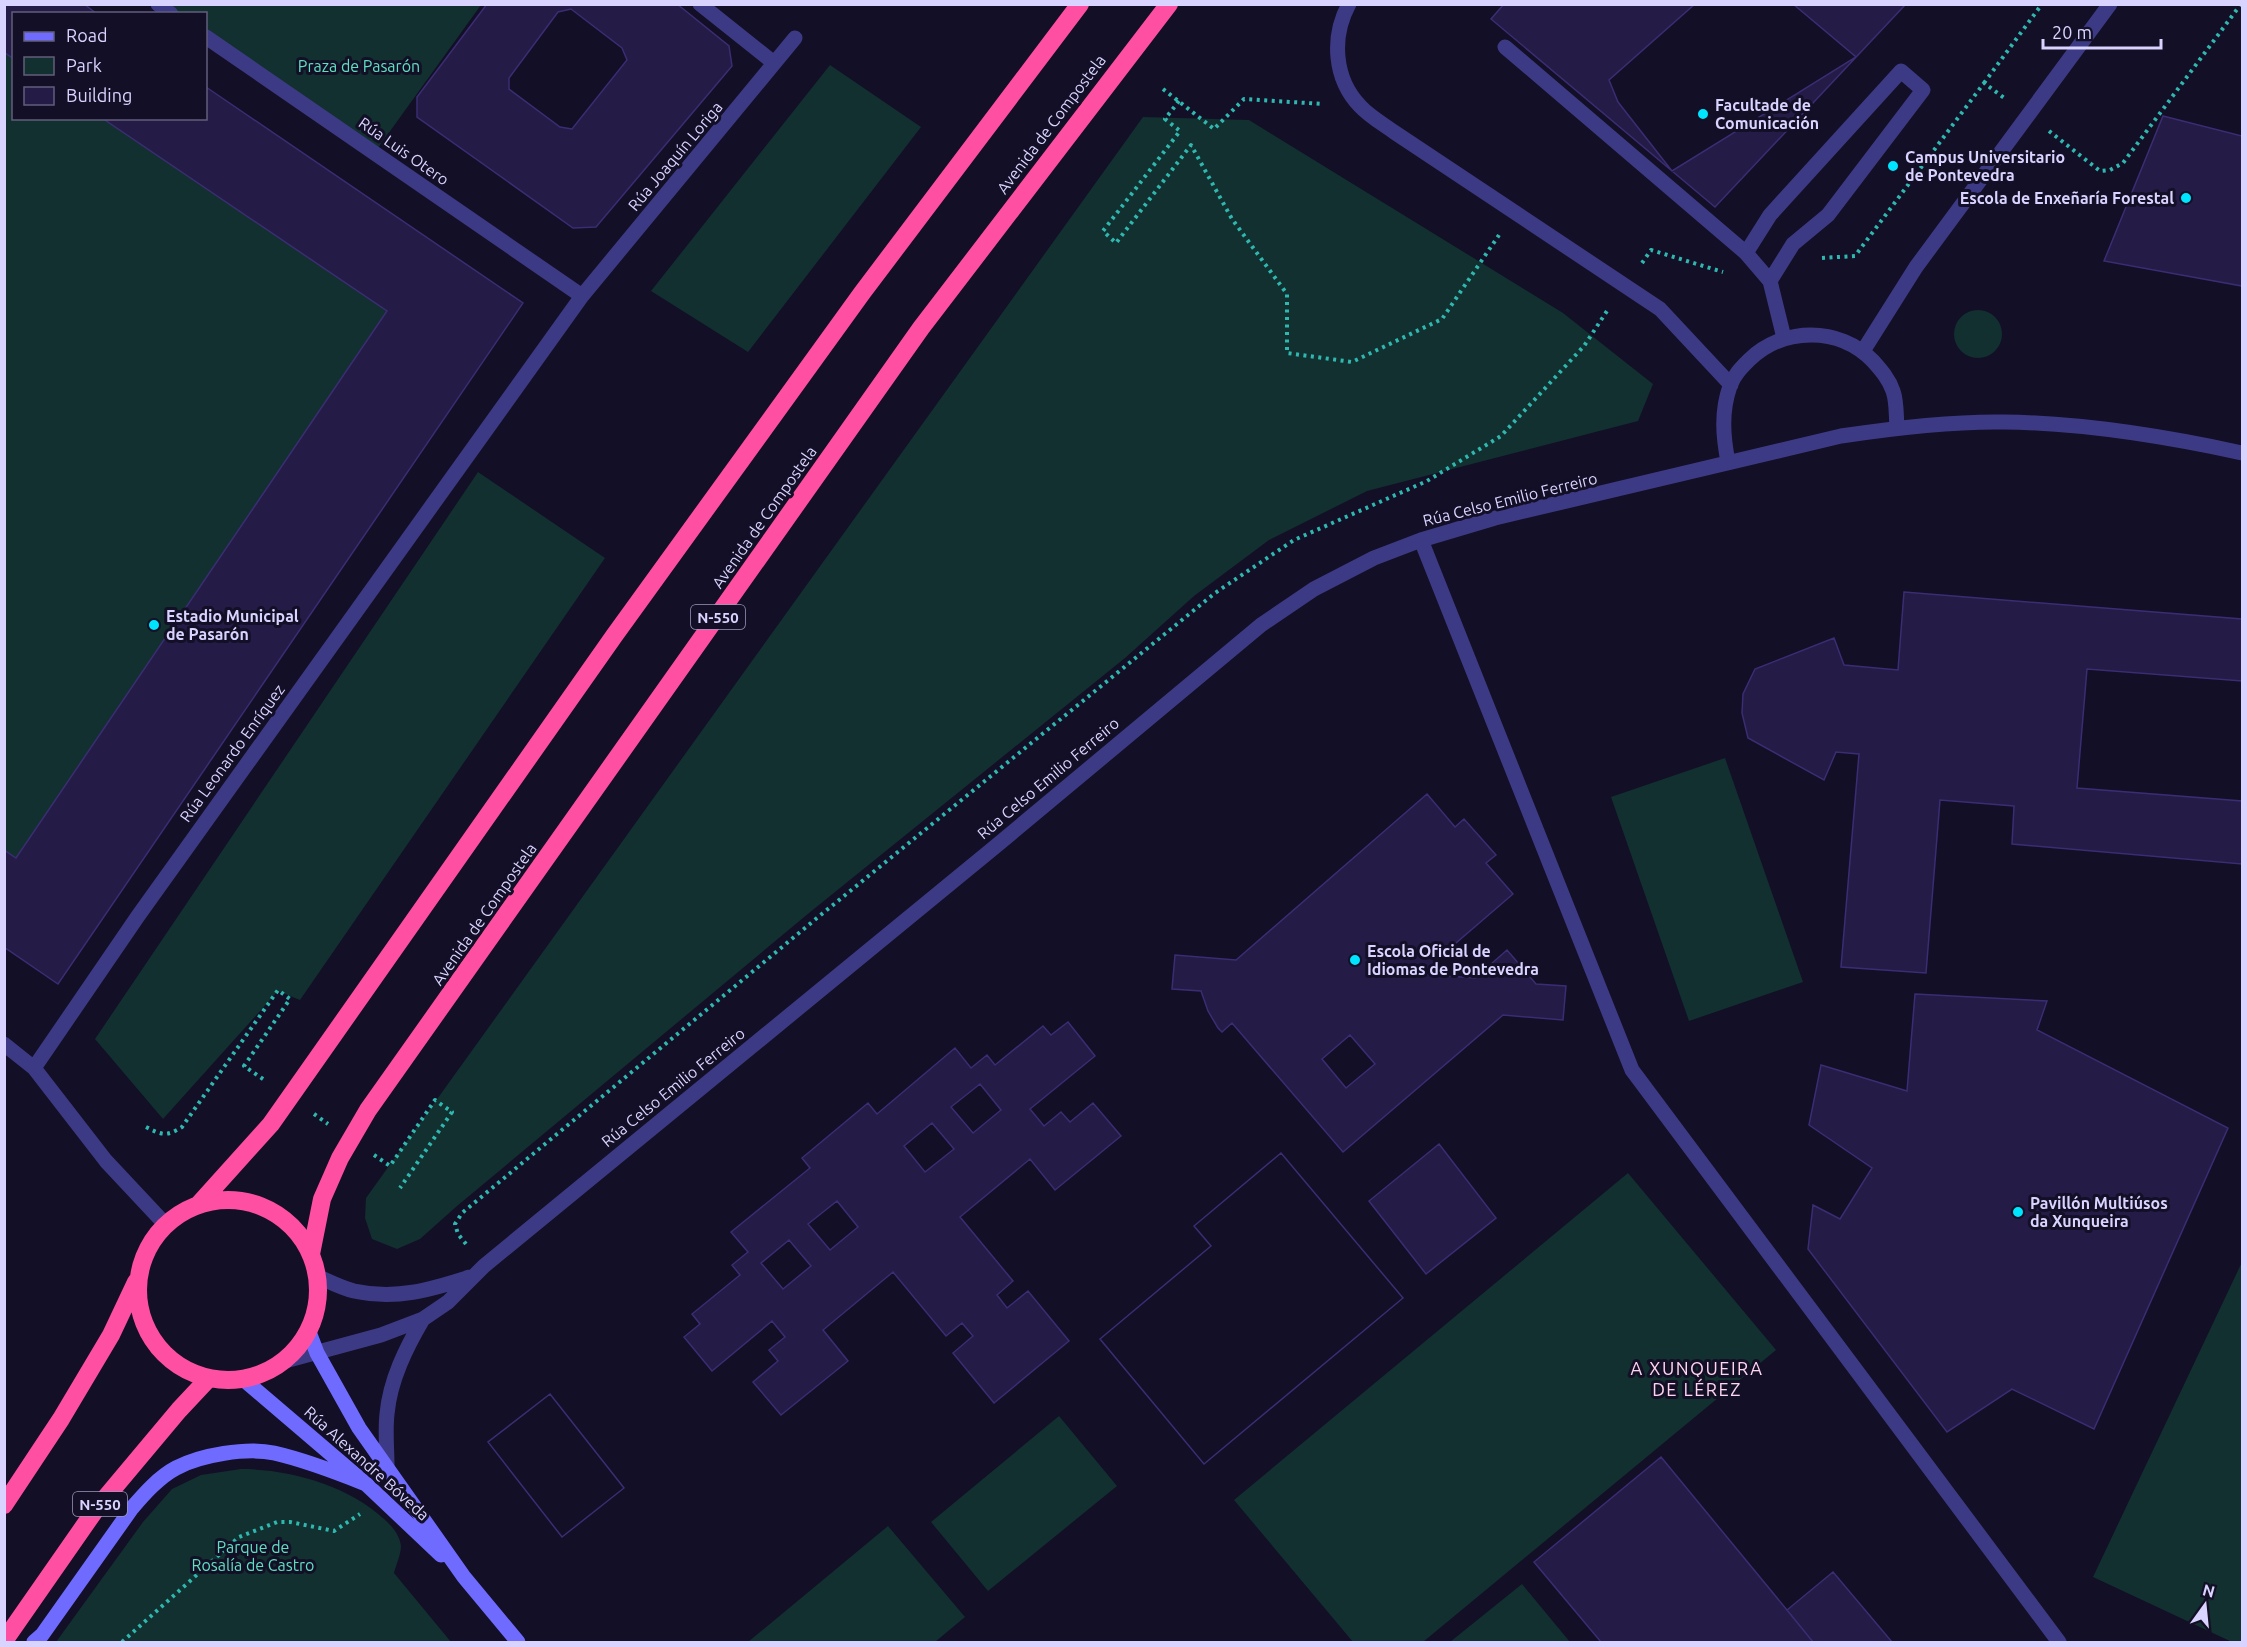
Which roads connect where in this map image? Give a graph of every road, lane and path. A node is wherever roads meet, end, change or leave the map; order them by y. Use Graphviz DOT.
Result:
graph roads {
  1 [pos="700,4"];
  2 [pos="1080,4"];
  3 [pos="1169,4"];
  4 [pos="1349,4"];
  5 [pos="2042,4"];
  6 [pos="2110,4"];
  7 [pos="207,38"];
  8 [pos="795,38"];
  9 [pos="1505,47"];
  10 [pos="774,63"];
  11 [pos="1984,83"];
  12 [pos="1163,89"];
  13 [pos="1179,101"];
  14 [pos="1360,106"];
  15 [pos="1515,212"];
  16 [pos="1746,252"];
  17 [pos="1770,281"];
  18 [pos="582,296"];
  19 [pos="1784,338"];
  20 [pos="1863,351"];
  21 [pos="1731,385"];
  22 [pos="1897,428"];
  23 [pos="2242,453"];
  24 [pos="1728,462"];
  25 [pos="1421,540"];
  26 [pos="4,1044"];
  27 [pos="34,1068"];
  28 [pos="273,1086"];
  29 [pos="312,1112"];
  30 [pos="331,1126"];
  31 [pos="146,1127"];
  32 [pos="370,1152"];
  33 [pos="400,1188"];
  34 [pos="199,1204"];
  35 [pos="165,1224"];
  36 [pos="311,1254"];
  37 [pos="473,1276"];
  38 [pos="138,1277"];
  39 [pos="319,1277"];
  40 [pos="423,1319"];
  41 [pos="309,1332"];
  42 [pos="316,1353"];
  43 [pos="285,1361"];
  44 [pos="208,1378"];
  45 [pos="243,1380"];
  46 [pos="387,1466"];
  47 [pos="366,1484"];
  48 [pos="4,1505"];
  49 [pos="353,1520"];
  50 [pos="464,1576"];
  51 [pos="4,1641"];
  52 [pos="34,1642"];
  53 [pos="122,1642"];
  54 [pos="518,1642"];
  55 [pos="2059,1642"];
  1 -- 10 [label="street"];
  2 -- 34 [label="highway"];
  3 -- 36 [label="highway, Avenida de Compostela / N-550"];
  4 -- 14 [label="street"];
  5 -- 11 [label="path"];
  6 -- 20 [label="street"];
  7 -- 18 [label="street, Rúa Luis Otero"];
  8 -- 10 [label="street, Rúa Joaquín Loriga"];
  9 -- 16 [label="street"];
  10 -- 18 [label="street, Rúa Joaquín Loriga"];
  12 -- 13 [label="path"];
  13 -- 14 [label="path"];
  13 -- 15 [label="path"];
  14 -- 15 [label="street"];
  15 -- 21 [label="street"];
  16 -- 17 [label="street"];
  16 -- 17 [label="street"];
  17 -- 19 [label="street"];
  18 -- 27 [label="street, Rúa Leonardo Enríquez"];
  19 -- 20 [label="street"];
  19 -- 21 [label="street"];
  20 -- 22 [label="street"];
  21 -- 24 [label="street"];
  22 -- 23 [label="street, Rúa Celso Emilio Ferreiro"];
  22 -- 24 [label="street, Rúa Celso Emilio Ferreiro"];
  24 -- 25 [label="street, Rúa Celso Emilio Ferreiro"];
  25 -- 37 [label="street, Rúa Celso Emilio Ferreiro"];
  25 -- 55 [label="street"];
  26 -- 27 [label="street"];
  27 -- 35 [label="street"];
  28 -- 31 [label="path"];
  29 -- 30 [label="path"];
  32 -- 33 [label="path"];
  34 -- 35 [label="highway"];
  34 -- 36 [label="highway"];
  35 -- 38 [label="highway"];
  36 -- 39 [label="highway"];
  37 -- 39 [label="street"];
  37 -- 40 [label="street, Rúa Celso Emilio Ferreiro"];
  38 -- 44 [label="highway"];
  38 -- 48 [label="highway"];
  39 -- 41 [label="highway"];
  40 -- 42 [label="street"];
  40 -- 46 [label="street"];
  41 -- 42 [label="main road, Rúa Alexandre Bóveda"];
  41 -- 43 [label="highway"];
  42 -- 43 [label="street"];
  42 -- 46 [label="main road, Rúa Alexandre Bóveda"];
  43 -- 45 [label="highway"];
  44 -- 45 [label="highway"];
  44 -- 51 [label="highway, N-550"];
  45 -- 47 [label="main road, Rúa Alexandre Bóveda"];
  46 -- 50 [label="main road, Rúa Alexandre Bóveda"];
  47 -- 50 [label="main road, Rúa Alexandre Bóveda"];
  47 -- 52 [label="main road"];
  49 -- 53 [label="path"];
  50 -- 54 [label="main road, Rúa Alexandre Bóveda"];
}
